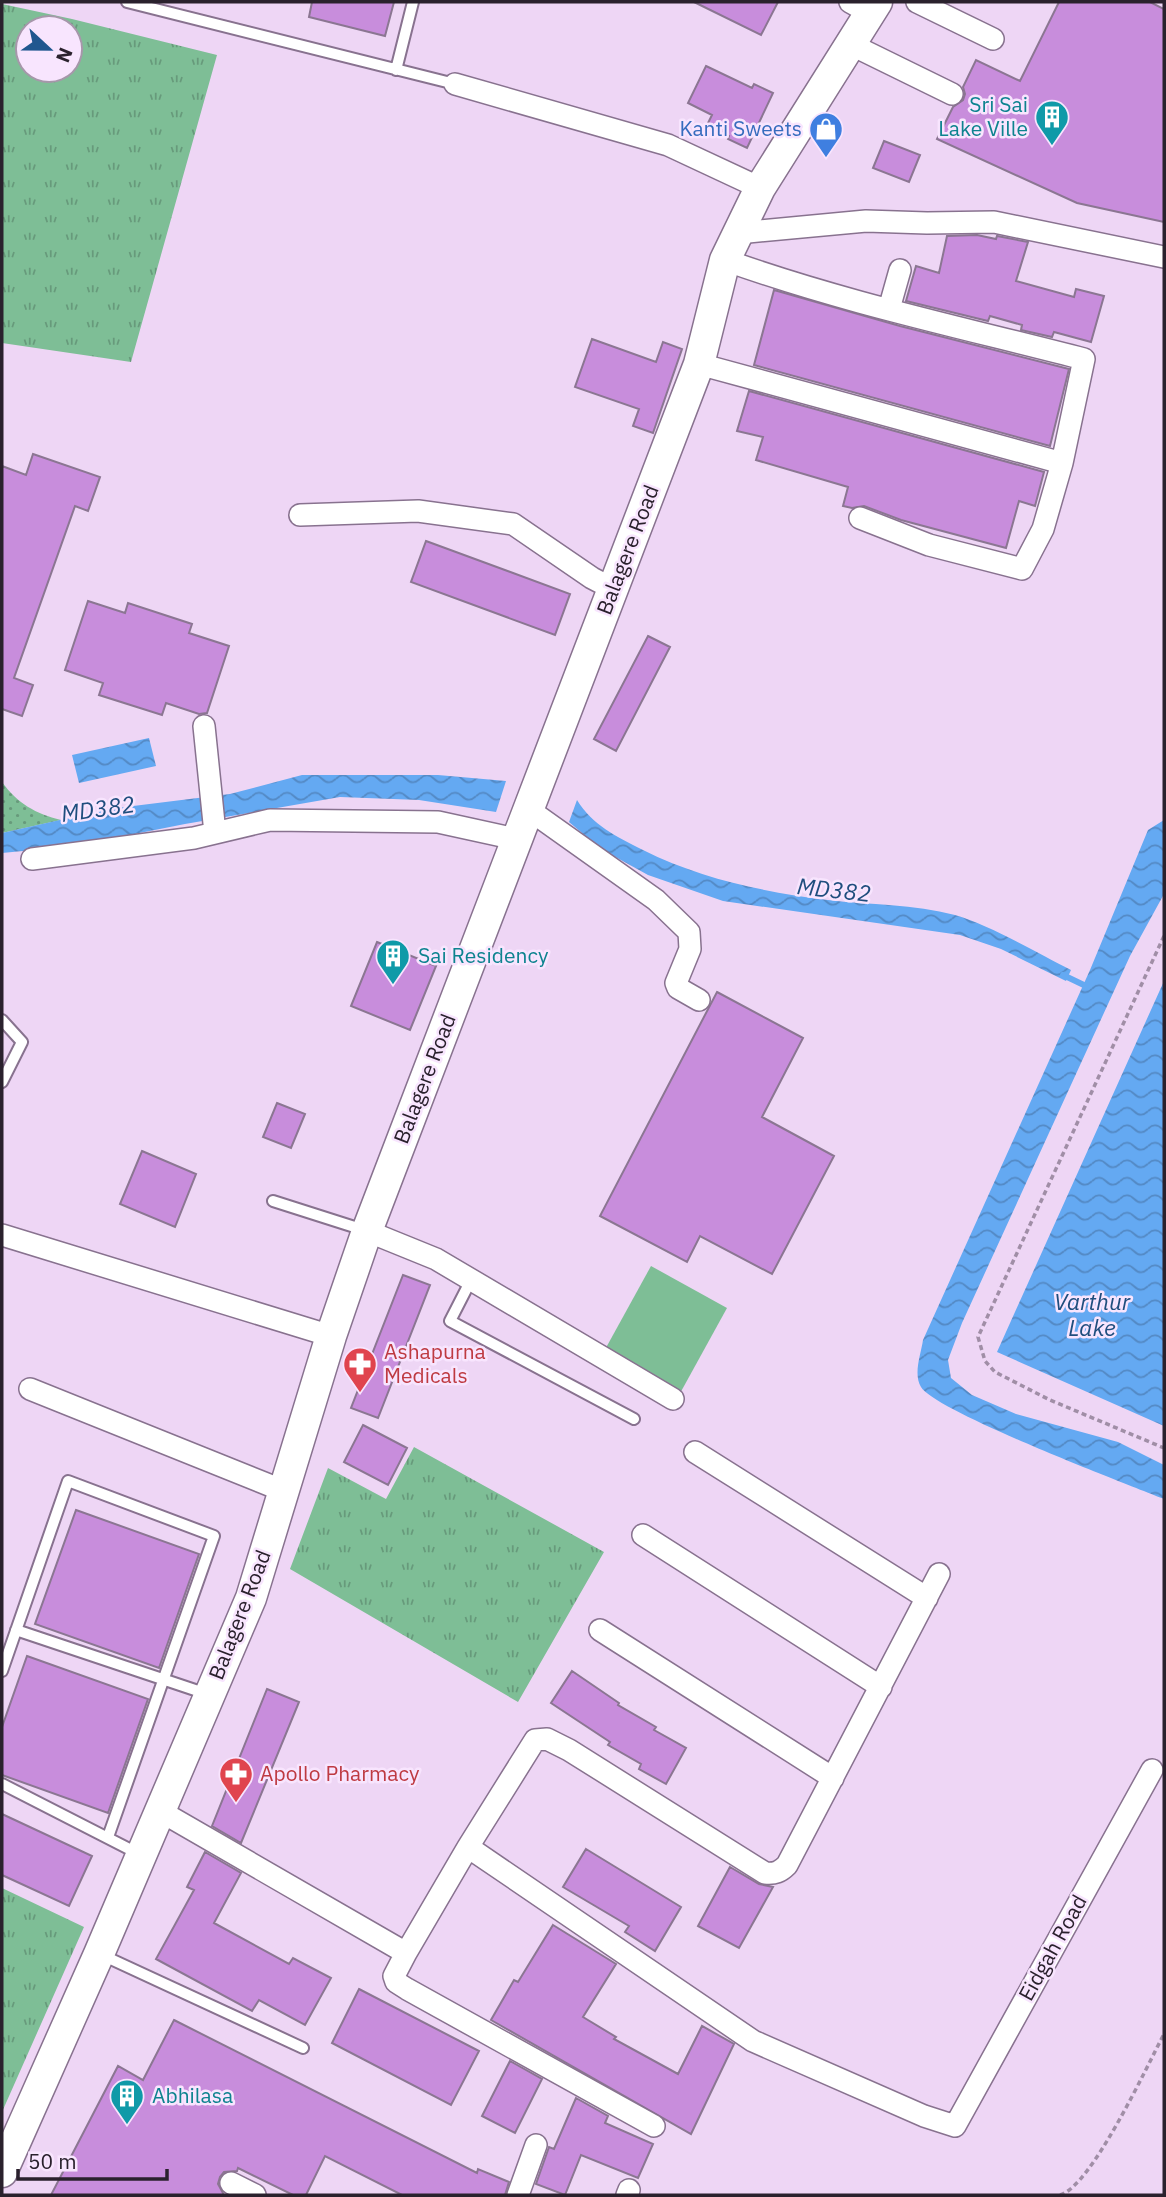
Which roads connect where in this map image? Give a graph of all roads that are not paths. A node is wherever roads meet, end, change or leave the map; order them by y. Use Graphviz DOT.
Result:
graph roads {
  1 [pos="127,2"];
  2 [pos="413,2"];
  3 [pos="917,2"];
  4 [pos="866,5"];
  5 [pos="993,39"];
  6 [pos="850,44"];
  7 [pos="396,70"];
  8 [pos="455,84"];
  9 [pos="952,94"];
  10 [pos="760,188"];
  11 [pos="738,233"];
  12 [pos="1164,257"];
  13 [pos="725,260"];
  14 [pos="900,270"];
  15 [pos="889,309"];
  16 [pos="699,365"];
  17 [pos="1062,463"];
  18 [pos="300,515"];
  19 [pos="860,518"];
  20 [pos="613,589"];
  21 [pos="204,726"];
  22 [pos="528,809"];
  23 [pos="214,828"];
  24 [pos="516,839"];
  25 [pos="32,859"];
  26 [pos="698,1000"];
  27 [pos="2,1020"];
  28 [pos="2,1082"];
  29 [pos="273,1201"];
  30 [pos="367,1231"];
  31 [pos="2,1235"];
  32 [pos="471,1280"];
  33 [pos="331,1336"];
  34 [pos="30,1389"];
  35 [pos="673,1399"];
  36 [pos="634,1419"];
  37 [pos="695,1452"];
  38 [pos="284,1491"];
  39 [pos="643,1535"];
  40 [pos="939,1574"];
  41 [pos="927,1598"];
  42 [pos="16,1629"];
  43 [pos="600,1630"];
  44 [pos="2,1671"];
  45 [pos="162,1680"];
  46 [pos="881,1687"];
  47 [pos="210,1695"];
  48 [pos="1152,1770"];
  49 [pos="832,1778"];
  50 [pos="2,1784"];
  51 [pos="160,1811"];
  52 [pos="108,1837"];
  53 [pos="468,1847"];
  54 [pos="142,1855"];
  55 [pos="406,1953"];
  56 [pos="99,1954"];
  57 [pos="303,2048"];
  58 [pos="654,2126"];
  59 [pos="536,2146"];
  60 [pos="2,2172"];
  61 [pos="231,2183"];
  62 [pos="255,2195"];
  63 [pos="518,2195"];
  1 -- 7 [label="lane"];
  2 -- 7 [label="lane"];
  3 -- 5 [label="street"];
  4 -- 6 [label="street, Balagere Road"];
  6 -- 9 [label="street"];
  6 -- 10 [label="street, Balagere Road"];
  7 -- 8 [label="lane"];
  8 -- 10 [label="street"];
  10 -- 11 [label="street, Balagere Road"];
  11 -- 12 [label="street"];
  11 -- 13 [label="street, Balagere Road"];
  13 -- 15 [label="street"];
  13 -- 16 [label="street, Balagere Road"];
  14 -- 15 [label="street"];
  15 -- 17 [label="street"];
  16 -- 17 [label="street"];
  16 -- 20 [label="street, Balagere Road"];
  17 -- 19 [label="street"];
  18 -- 20 [label="street"];
  20 -- 22 [label="street, Balagere Road"];
  21 -- 23 [label="street"];
  22 -- 24 [label="street, Balagere Road"];
  22 -- 26 [label="street"];
  23 -- 24 [label="street"];
  23 -- 25 [label="street"];
  24 -- 30 [label="street, Balagere Road"];
  27 -- 28 [label="lane"];
  29 -- 30 [label="lane"];
  30 -- 32 [label="street"];
  30 -- 33 [label="street, Balagere Road"];
  31 -- 33 [label="street"];
  32 -- 35 [label="street"];
  32 -- 36 [label="lane"];
  33 -- 38 [label="street, Balagere Road"];
  34 -- 38 [label="street"];
  37 -- 41 [label="street"];
  38 -- 47 [label="street, Balagere Road"];
  39 -- 46 [label="street"];
  40 -- 41 [label="street"];
  41 -- 46 [label="street"];
  42 -- 44 [label="lane"];
  42 -- 45 [label="lane"];
  42 -- 45 [label="lane"];
  43 -- 49 [label="street"];
  45 -- 47 [label="lane"];
  45 -- 52 [label="lane"];
  46 -- 49 [label="street"];
  47 -- 51 [label="street, Balagere Road"];
  48 -- 53 [label="street, Eidgah Road"];
  49 -- 53 [label="street"];
  50 -- 52 [label="lane"];
  51 -- 54 [label="street, Balagere Road"];
  51 -- 55 [label="street"];
  52 -- 54 [label="lane"];
  53 -- 55 [label="street"];
  54 -- 56 [label="street, Balagere Road"];
  55 -- 58 [label="street"];
  56 -- 57 [label="lane"];
  56 -- 60 [label="street, Balagere Road"];
  59 -- 63 [label="street"];
  61 -- 62 [label="street"];
}
